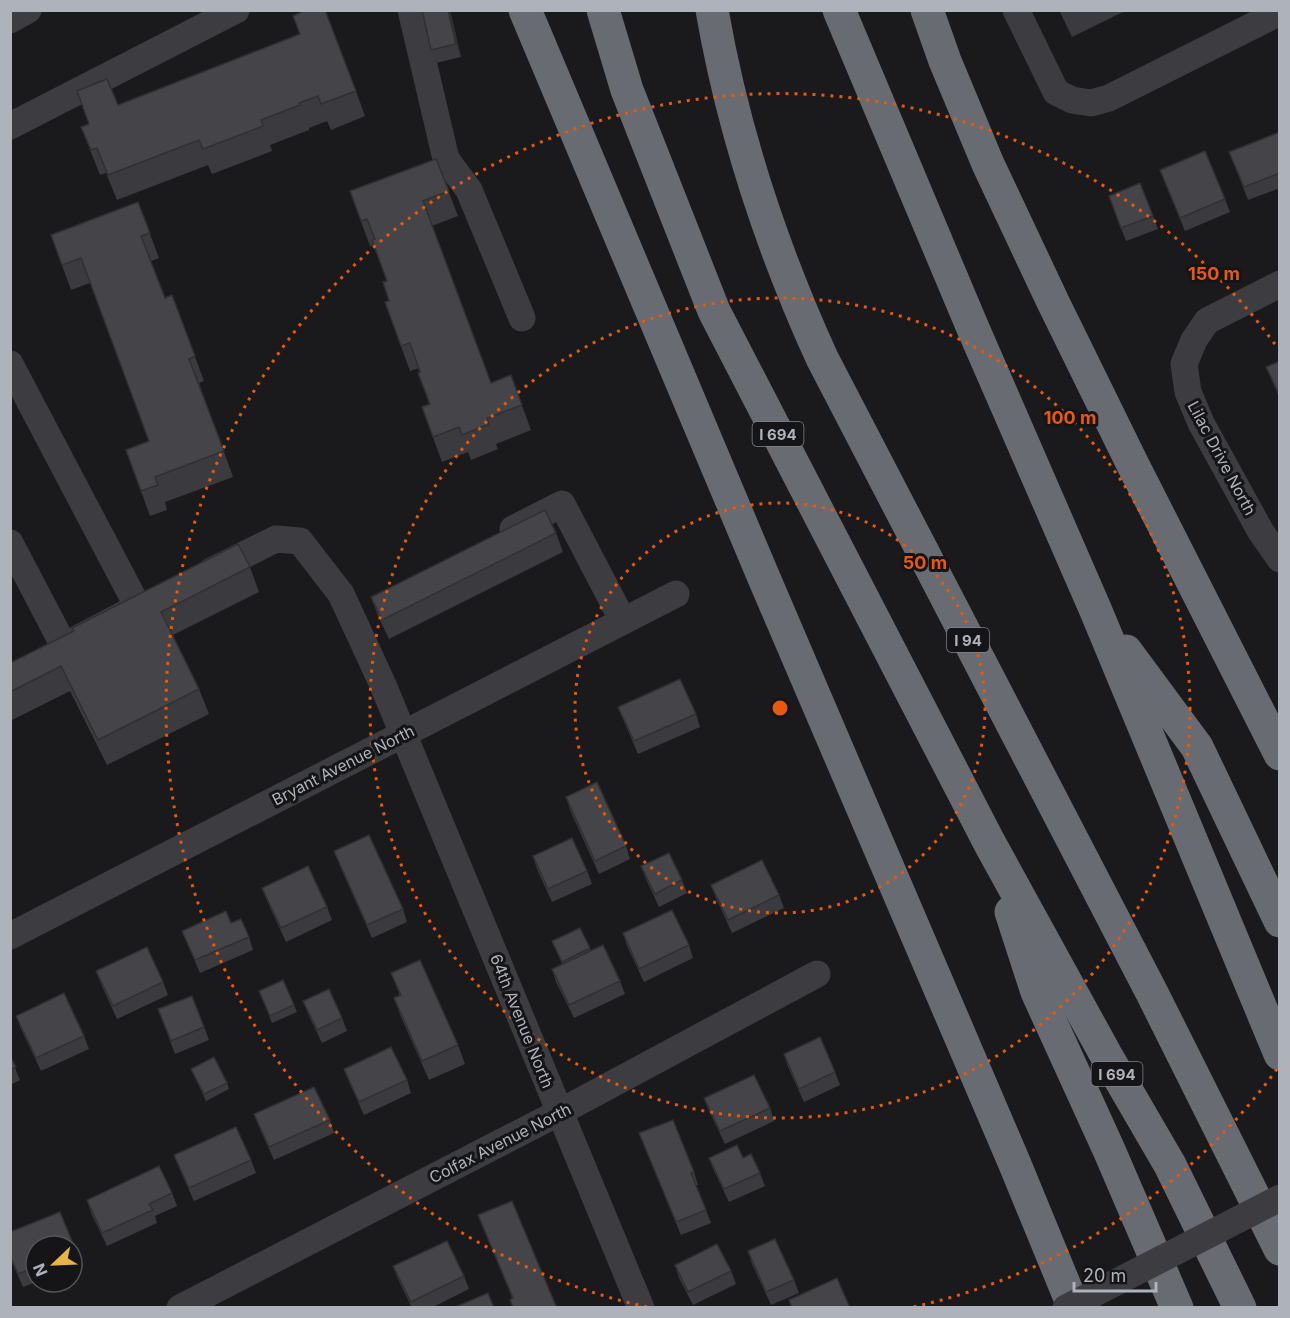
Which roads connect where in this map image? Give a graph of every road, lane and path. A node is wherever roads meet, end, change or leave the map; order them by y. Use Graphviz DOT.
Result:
graph roads {
  1 [pos="28,10"];
  2 [pos="236,10"];
  3 [pos="411,10"];
  4 [pos="525,10"];
  5 [pos="603,10"];
  6 [pos="712,10"];
  7 [pos="839,10"];
  8 [pos="927,10"];
  9 [pos="1016,10"];
  10 [pos="1280,12"];
  11 [pos="10,20"];
  12 [pos="10,126"];
  13 [pos="1280,284"];
  14 [pos="522,318"];
  15 [pos="10,364"];
  16 [pos="488,542"];
  17 [pos="10,543"];
  18 [pos="1280,558"];
  19 [pos="191,581"];
  20 [pos="676,594"];
  21 [pos="1096,611"];
  22 [pos="623,621"];
  23 [pos="404,734"];
  24 [pos="1280,754"];
  25 [pos="988,842"];
  26 [pos="894,882"];
  27 [pos="1280,921"];
  28 [pos="10,936"];
  29 [pos="1233,942"];
  30 [pos="818,974"];
  31 [pos="1280,1034"];
  32 [pos="1280,1054"];
  33 [pos="560,1112"];
  34 [pos="1280,1197"];
  35 [pos="1280,1249"];
  36 [pos="180,1308"];
  37 [pos="641,1308"];
  38 [pos="1066,1308"];
  39 [pos="1074,1308"];
  40 [pos="1095,1308"];
  41 [pos="1178,1308"];
  42 [pos="1240,1308"];
  1 -- 11 [label="street"];
  2 -- 12 [label="street"];
  3 -- 14 [label="street"];
  4 -- 26 [label="highway"];
  5 -- 25 [label="highway, I 694"];
  6 -- 35 [label="highway, I 94"];
  7 -- 21 [label="highway"];
  8 -- 24 [label="highway"];
  9 -- 10 [label="street"];
  13 -- 18 [label="street, Lilac Drive North"];
  15 -- 17 [label="street"];
  16 -- 22 [label="street"];
  19 -- 23 [label="street, 64th Avenue North"];
  20 -- 22 [label="street, Bryant Avenue North"];
  21 -- 27 [label="highway"];
  21 -- 29 [label="highway"];
  22 -- 23 [label="street, Bryant Avenue North"];
  23 -- 28 [label="street, Bryant Avenue North"];
  23 -- 33 [label="street, 64th Avenue North"];
  25 -- 41 [label="highway"];
  25 -- 42 [label="highway, I 694"];
  26 -- 39 [label="highway"];
  26 -- 40 [label="highway"];
  29 -- 31 [label="highway"];
  29 -- 32 [label="highway"];
  30 -- 33 [label="street, Colfax Avenue North"];
  33 -- 36 [label="street, Colfax Avenue North"];
  33 -- 37 [label="street, 64th Avenue North"];
  34 -- 38 [label="street, bridge"];
}
